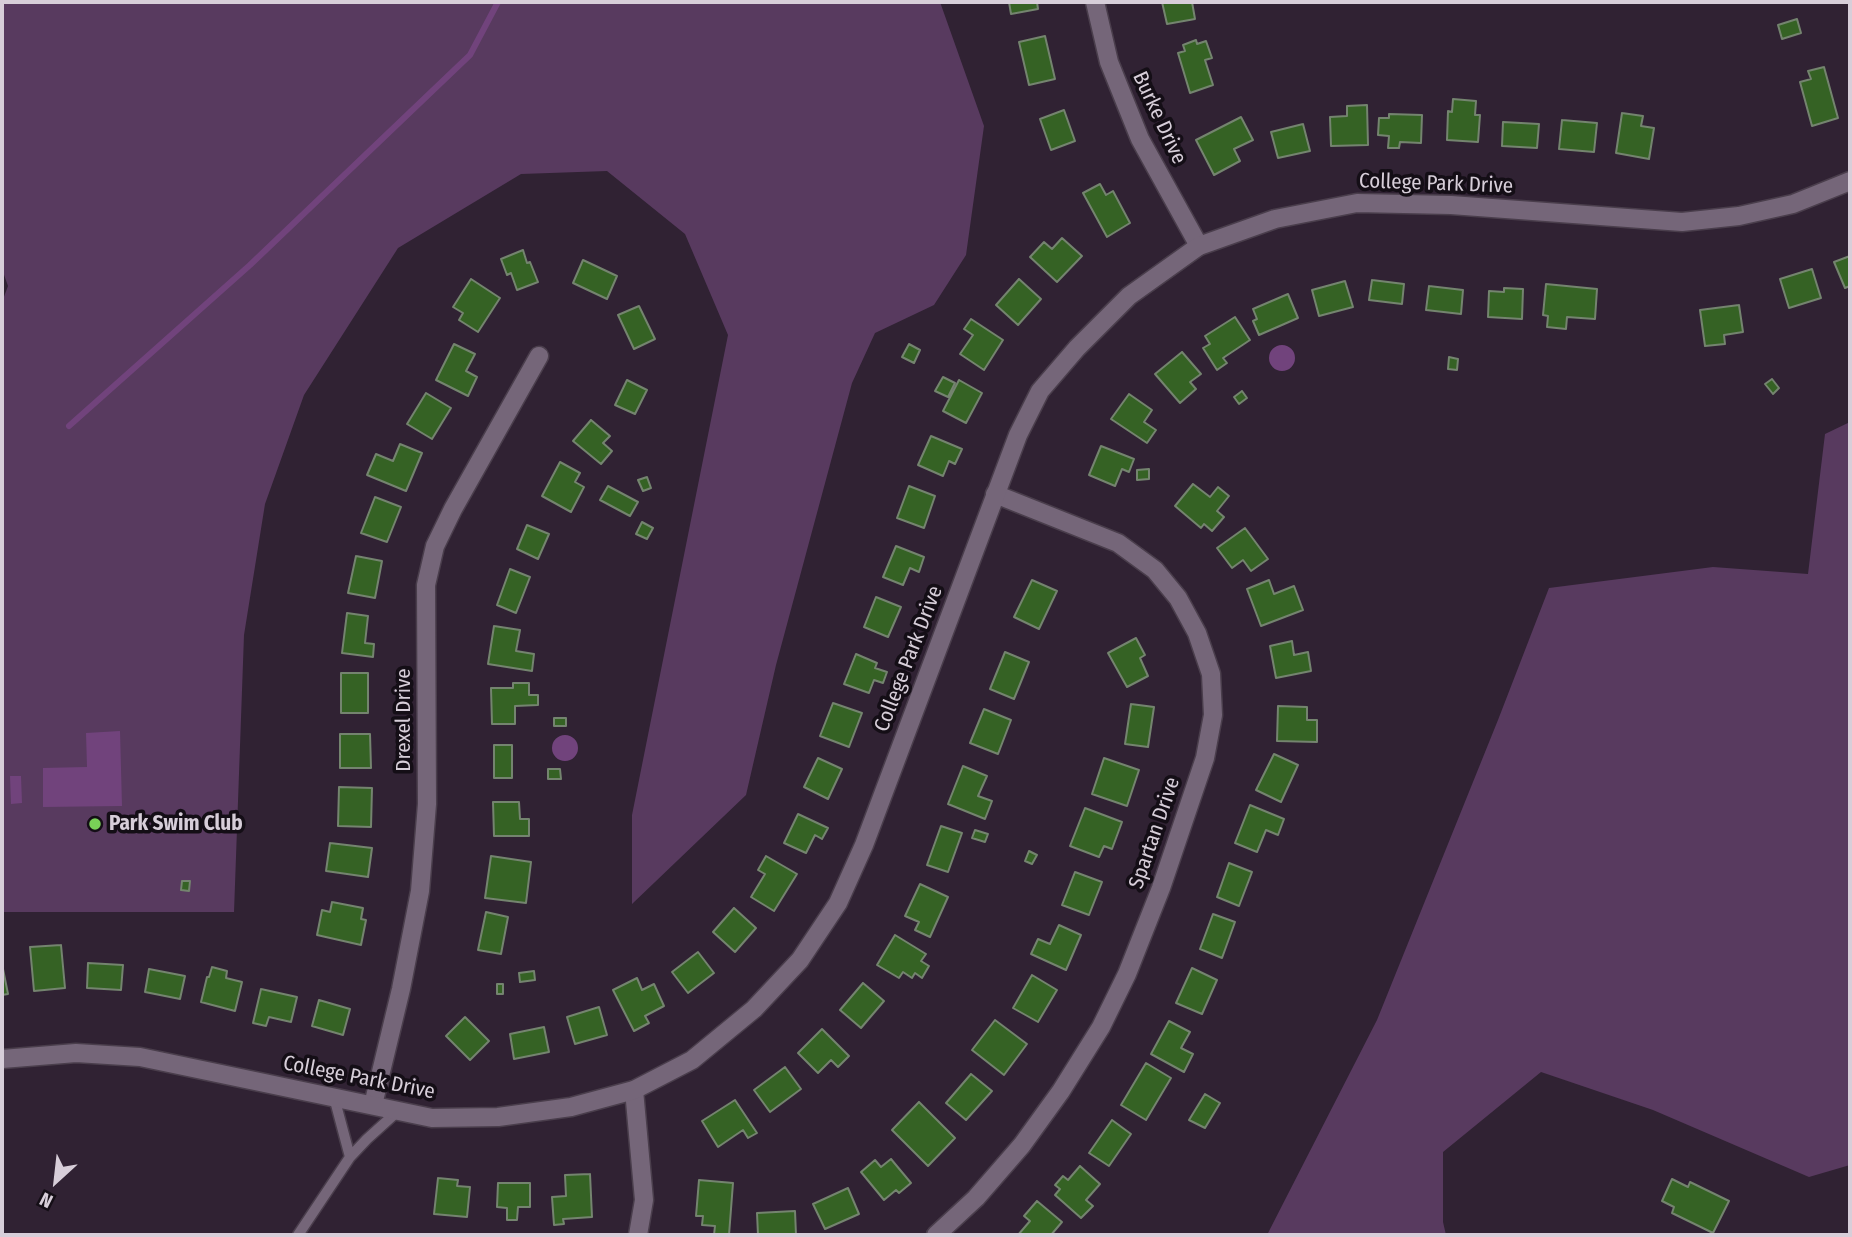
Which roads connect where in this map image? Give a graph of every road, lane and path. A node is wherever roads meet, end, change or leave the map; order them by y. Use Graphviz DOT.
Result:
graph roads {
  1 [pos="1095,2"];
  2 [pos="1850,181"];
  3 [pos="1199,246"];
  4 [pos="539,356"];
  5 [pos="995,494"];
  6 [pos="2,1059"];
  7 [pos="634,1090"];
  8 [pos="334,1097"];
  9 [pos="373,1105"];
  10 [pos="398,1111"];
  11 [pos="350,1157"];
  12 [pos="298,1235"];
  13 [pos="638,1235"];
  14 [pos="936,1235"];
  1 -- 3 [label="street, Burke Drive"];
  2 -- 3 [label="street, College Park Drive"];
  3 -- 5 [label="street, College Park Drive"];
  4 -- 9 [label="street, Drexel Drive"];
  5 -- 7 [label="street, College Park Drive"];
  5 -- 14 [label="street, Spartan Drive"];
  6 -- 8 [label="street, College Park Drive"];
  7 -- 10 [label="street, College Park Drive"];
  7 -- 13 [label="street"];
  8 -- 9 [label="street, College Park Drive"];
  8 -- 11 [label="lane"];
  9 -- 10 [label="street, College Park Drive"];
  10 -- 11 [label="lane"];
  11 -- 12 [label="lane"];
}
